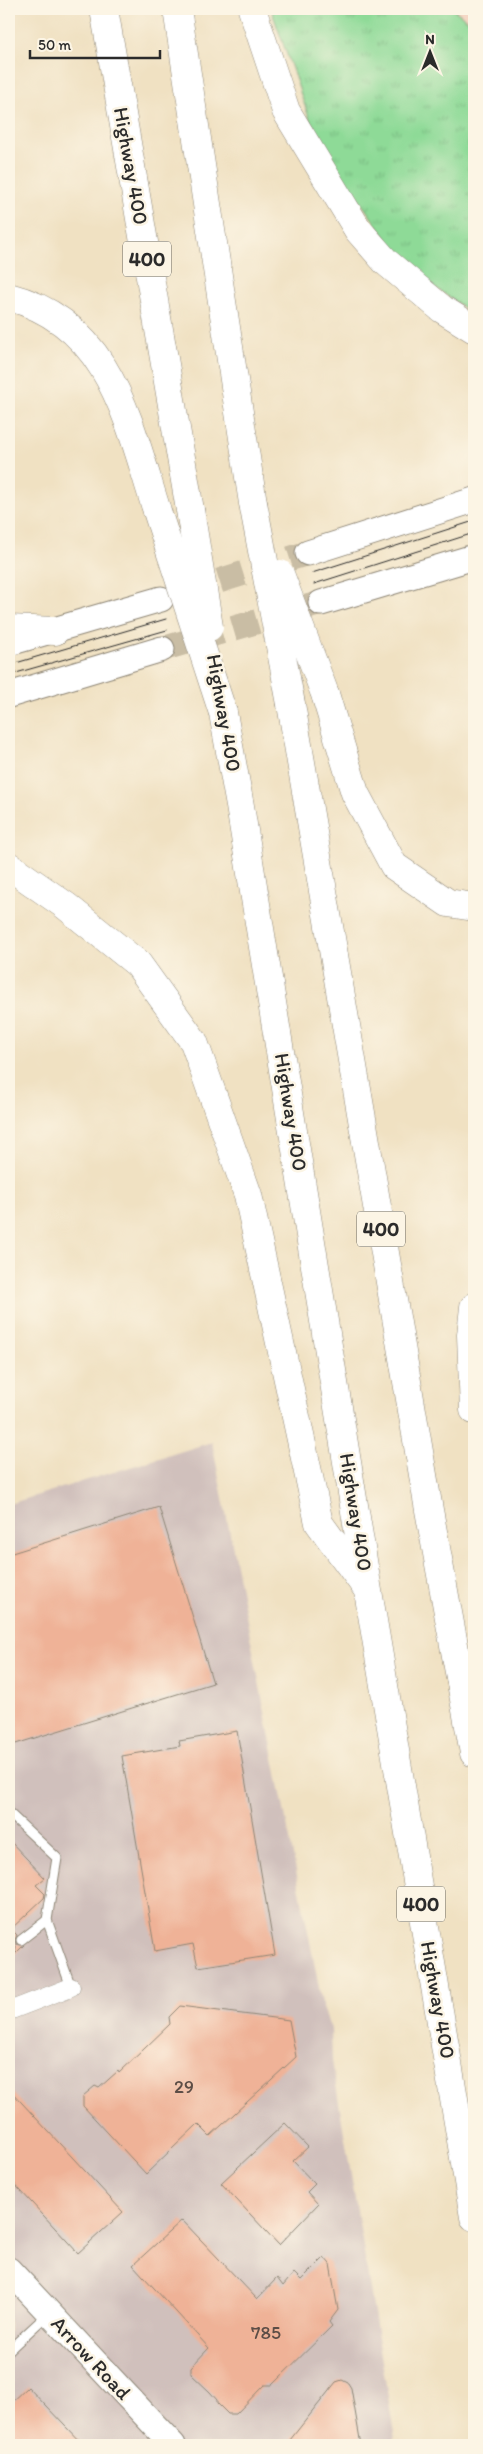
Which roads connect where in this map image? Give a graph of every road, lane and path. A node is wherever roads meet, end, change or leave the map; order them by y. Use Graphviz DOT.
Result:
graph roads {
  1 [pos="104,9"];
  2 [pos="177,9"];
  3 [pos="252,9"];
  4 [pos="9,296"];
  5 [pos="474,329"];
  6 [pos="474,500"];
  7 [pos="253,503"];
  8 [pos="308,552"];
  9 [pos="474,557"];
  10 [pos="161,599"];
  11 [pos="321,603"];
  12 [pos="9,630"];
  13 [pos="55,631"];
  14 [pos="9,643"];
  15 [pos="162,649"];
  16 [pos="9,694"];
  17 [pos="223,713"];
  18 [pos="9,866"];
  19 [pos="474,906"];
  20 [pos="474,1307"];
  21 [pos="474,1410"];
  22 [pos="368,1591"];
  23 [pos="474,1753"];
  24 [pos="9,1813"];
  25 [pos="47,1920"];
  26 [pos="21,1940"];
  27 [pos="71,1987"];
  28 [pos="9,2011"];
  29 [pos="474,2217"];
  30 [pos="9,2270"];
  31 [pos="49,2313"];
  32 [pos="9,2350"];
  33 [pos="173,2445"];
  1 -- 17 [label="highway, Highway 400 / 400, bridge"];
  2 -- 7 [label="highway, 400"];
  3 -- 5 [label="highway"];
  4 -- 17 [label="highway, bridge"];
  6 -- 8 [label="main road"];
  7 -- 19 [label="highway, bridge"];
  7 -- 23 [label="highway, 400, bridge"];
  9 -- 11 [label="main road"];
  10 -- 13 [label="main road"];
  12 -- 13 [label="highway"];
  13 -- 14 [label="main road"];
  15 -- 16 [label="main road"];
  17 -- 22 [label="highway, Highway 400 / 400"];
  18 -- 22 [label="highway"];
  20 -- 21 [label="highway"];
  22 -- 29 [label="highway, Highway 400 / 400"];
  24 -- 25 [label="lane"];
  25 -- 26 [label="lane"];
  25 -- 27 [label="lane"];
  27 -- 28 [label="street"];
  30 -- 31 [label="main road, Arrow Road"];
  31 -- 32 [label="lane"];
  31 -- 33 [label="main road, Arrow Road"];
}
